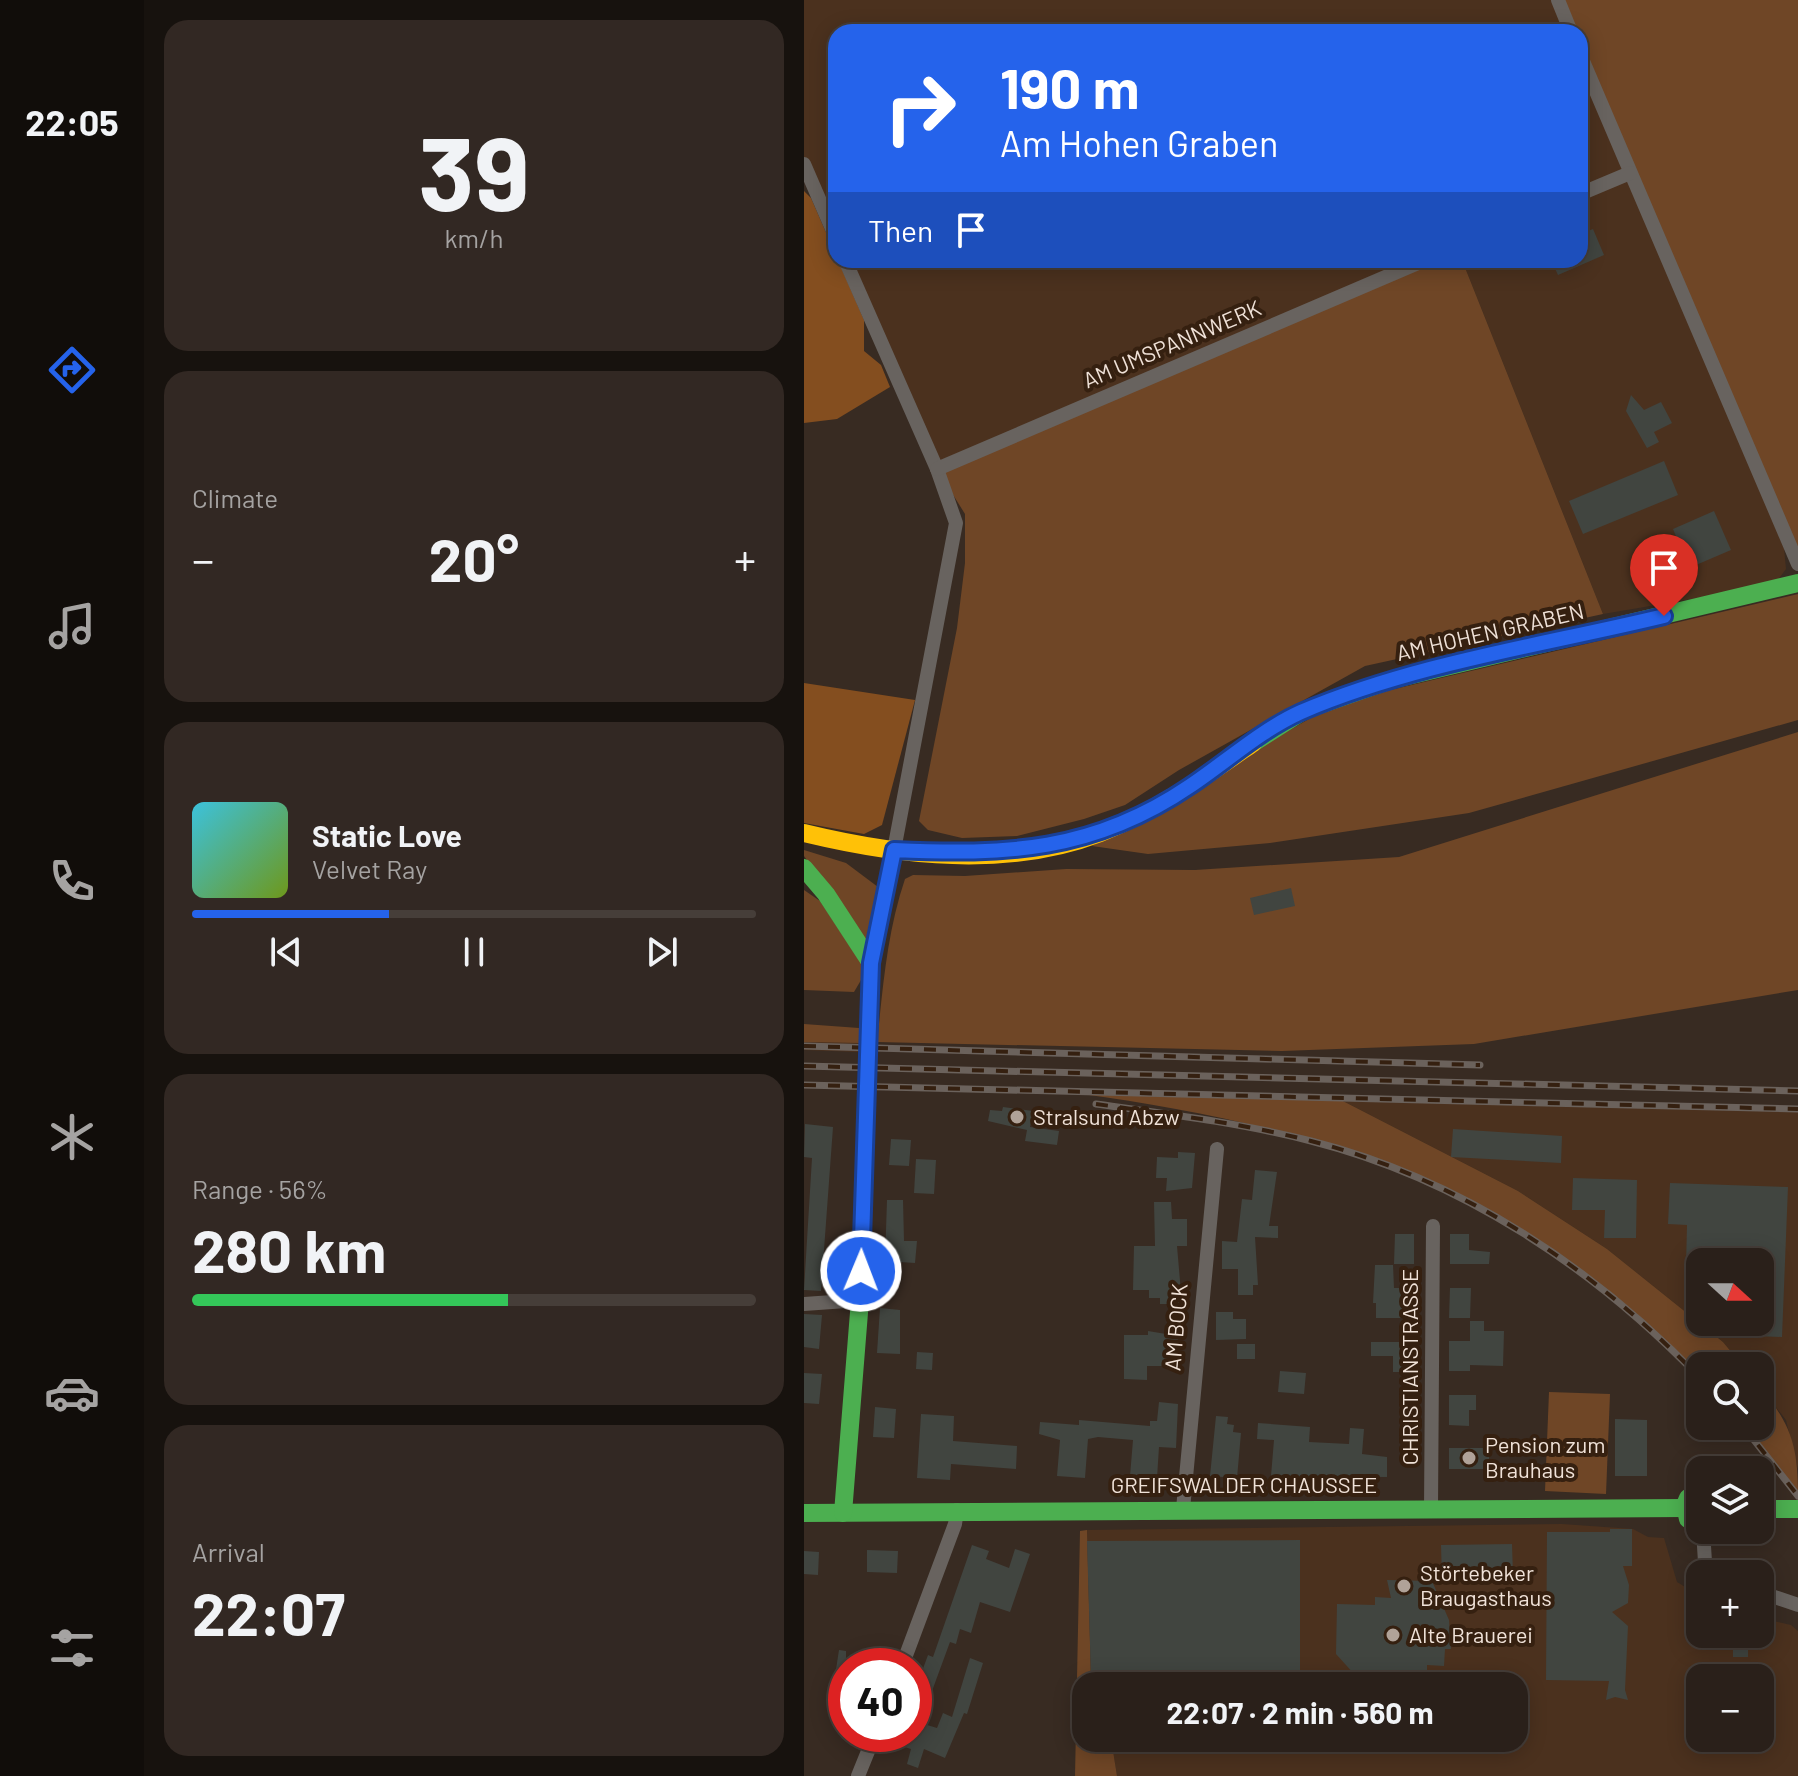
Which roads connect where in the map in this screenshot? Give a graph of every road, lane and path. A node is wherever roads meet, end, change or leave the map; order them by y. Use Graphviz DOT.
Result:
graph roads {
  1 [pos="1558,0"];
  2 [pos="1568,24"];
  3 [pos="1588,73"];
  4 [pos="804,164"];
  5 [pos="1630,173"];
  6 [pos="1588,191"];
  7 [pos="828,220"];
  8 [pos="849,268"];
  9 [pos="1406,268"];
  10 [pos="937,469"];
  11 [pos="1798,564"];
  12 [pos="1798,583"];
  13 [pos="804,833"];
  14 [pos="894,850"];
  15 [pos="804,868"];
  16 [pos="871,963"];
  17 [pos="1217,1149"];
  18 [pos="1433,1226"];
  19 [pos="860,1300"];
  20 [pos="804,1304"];
  21 [pos="1686,1505"];
  22 [pos="1685,1508"];
  23 [pos="1183,1509"];
  24 [pos="1431,1509"];
  25 [pos="1774,1509"];
  26 [pos="1798,1509"];
  27 [pos="957,1510"];
  28 [pos="1686,1512"];
  29 [pos="804,1513"];
  30 [pos="843,1513"];
  31 [pos="1774,1597"];
  32 [pos="1798,1605"];
  33 [pos="909,1648"];
  34 [pos="868,1752"];
  35 [pos="858,1776"];
  1 -- 2 [label="street"];
  3 -- 5 [label="street"];
  4 -- 7 [label="street"];
  5 -- 6 [label="street"];
  5 -- 11 [label="street"];
  8 -- 10 [label="street"];
  9 -- 10 [label="street, AM UMSPANNWERK"];
  10 -- 14 [label="street"];
  12 -- 14 [label="street, AM HOHEN GRABEN"];
  13 -- 14 [label="street, AM HOHEN GRABEN"];
  14 -- 16 [label="street"];
  15 -- 16 [label="street"];
  16 -- 19 [label="street"];
  17 -- 23 [label="street, AM BOCK"];
  18 -- 24 [label="street, CHRISTIANSTRASSE"];
  19 -- 20 [label="street"];
  19 -- 30 [label="street"];
  21 -- 22 [label="street"];
  22 -- 24 [label="street, GREIFSWALDER CHAUSSEE"];
  22 -- 28 [label="street"];
  23 -- 24 [label="street, GREIFSWALDER CHAUSSEE"];
  23 -- 27 [label="street, GREIFSWALDER CHAUSSEE"];
  25 -- 26 [label="street"];
  27 -- 30 [label="street, GREIFSWALDER CHAUSSEE"];
  27 -- 33 [label="street"];
  29 -- 30 [label="street, GREIFSWALDER CHAUSSEE"];
  31 -- 32 [label="street"];
  34 -- 35 [label="street"];
}
